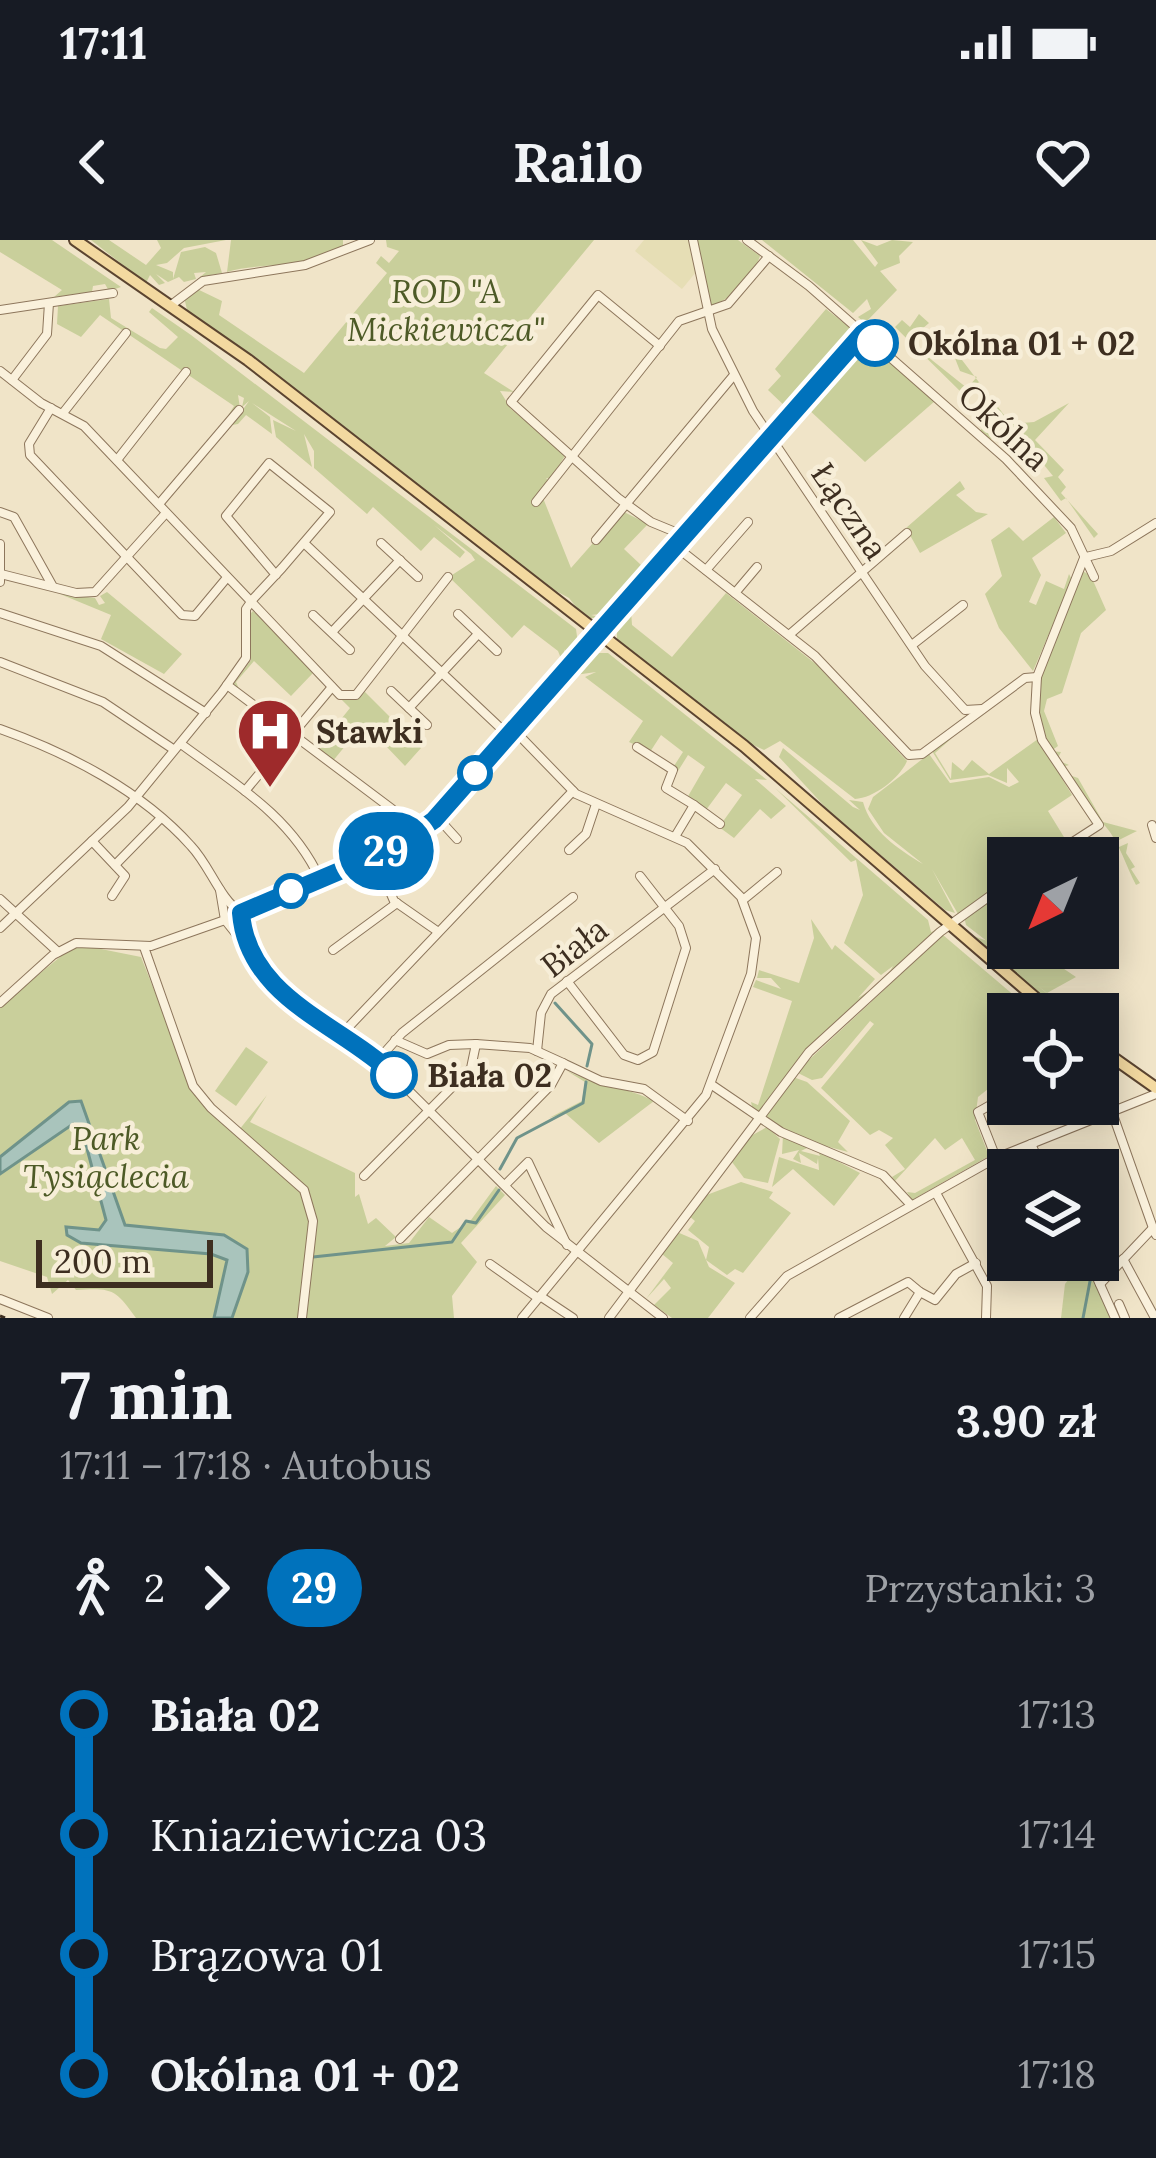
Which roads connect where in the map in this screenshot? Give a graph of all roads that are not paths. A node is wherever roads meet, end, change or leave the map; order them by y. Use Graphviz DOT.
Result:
graph roads {
  1 [pos="72,240"];
  2 [pos="370,240"];
  3 [pos="693,240"];
  4 [pos="747,240"];
  5 [pos="355,243"];
  6 [pos="770,256"];
  7 [pos="113,293"];
  8 [pos="49,303"];
  9 [pos="169,308"];
  10 [pos="0,310"];
  11 [pos="707,311"];
  12 [pos="126,333"];
  13 [pos="863,333"];
  14 [pos="660,346"];
  15 [pos="0,370"];
  16 [pos="186,372"];
  17 [pos="734,375"];
  18 [pos="11,380"];
  19 [pos="51,408"];
  20 [pos="239,410"];
  21 [pos="63,412"];
  22 [pos="770,437"];
  23 [pos="571,455"];
  24 [pos="117,460"];
  25 [pos="536,502"];
  26 [pos="626,503"];
  27 [pos="159,504"];
  28 [pos="0,512"];
  29 [pos="166,513"];
  30 [pos="748,522"];
  31 [pos="1156,523"];
  32 [pos="907,532"];
  33 [pos="685,536"];
  34 [pos="596,540"];
  35 [pos="304,543"];
  36 [pos="381,543"];
  37 [pos="0,544"];
  38 [pos="676,546"];
  39 [pos="1084,557"];
  40 [pos="129,558"];
  41 [pos="400,560"];
  42 [pos="757,567"];
  43 [pos="706,570"];
  44 [pos="862,571"];
  45 [pos="276,575"];
  46 [pos="418,577"];
  47 [pos="448,577"];
  48 [pos="1094,577"];
  49 [pos="1,578"];
  50 [pos="225,580"];
  51 [pos="52,585"];
  52 [pos="735,593"];
  53 [pos="364,598"];
  54 [pos="248,604"];
  55 [pos="963,605"];
  56 [pos="0,613"];
  57 [pos="458,614"];
  58 [pos="314,615"];
  59 [pos="332,632"];
  60 [pos="598,633"];
  61 [pos="478,634"];
  62 [pos="404,635"];
  63 [pos="789,635"];
  64 [pos="912,645"];
  65 [pos="350,650"];
  66 [pos="496,651"];
  67 [pos="0,662"];
  68 [pos="442,672"];
  69 [pos="1037,677"];
  70 [pos="227,686"];
  71 [pos="332,687"];
  72 [pos="391,691"];
  73 [pos="409,708"];
  74 [pos="963,708"];
  75 [pos="982,710"];
  76 [pos="206,712"];
  77 [pos="962,723"];
  78 [pos="427,725"];
  79 [pos="0,729"];
  80 [pos="290,732"];
  81 [pos="511,732"];
  82 [pos="177,746"];
  83 [pos="637,747"];
  84 [pos="245,791"];
  85 [pos="573,791"];
  86 [pos="134,800"];
  87 [pos="596,803"];
  88 [pos="694,805"];
  89 [pos="437,817"];
  90 [pos="160,819"];
  91 [pos="720,824"];
  92 [pos="1152,825"];
  93 [pos="676,836"];
  94 [pos="1080,837"];
  95 [pos="412,838"];
  96 [pos="1156,838"];
  97 [pos="457,839"];
  98 [pos="92,841"];
  99 [pos="569,850"];
  100 [pos="374,856"];
  101 [pos="116,865"];
  102 [pos="715,869"];
  103 [pos="777,872"];
  104 [pos="640,876"];
  105 [pos="320,879"];
  106 [pos="112,896"];
  107 [pos="573,897"];
  108 [pos="0,898"];
  109 [pos="987,898"];
  110 [pos="743,900"];
  111 [pos="397,903"];
  112 [pos="664,908"];
  113 [pos="16,914"];
  114 [pos="233,916"];
  115 [pos="950,925"];
  116 [pos="0,928"];
  117 [pos="437,931"];
  118 [pos="144,946"];
  119 [pos="333,950"];
  120 [pos="58,952"];
  121 [pos="567,981"];
  122 [pos="1029,993"];
  123 [pos="0,1004"];
  124 [pos="340,1036"];
  125 [pos="395,1040"];
  126 [pos="476,1044"];
  127 [pos="537,1051"];
  128 [pos="378,1060"];
  129 [pos="1119,1062"];
  130 [pos="563,1063"];
  131 [pos="1140,1077"];
  132 [pos="712,1085"];
  133 [pos="1156,1091"];
  134 [pos="1136,1102"];
  135 [pos="987,1105"];
  136 [pos="1119,1109"];
  137 [pos="430,1110"];
  138 [pos="758,1118"];
  139 [pos="688,1120"];
  140 [pos="1079,1125"];
  141 [pos="1117,1125"];
  142 [pos="1031,1144"];
  143 [pos="992,1149"];
  144 [pos="1019,1149"];
  145 [pos="1033,1149"];
  146 [pos="479,1157"];
  147 [pos="987,1164"];
  148 [pos="364,1176"];
  149 [pos="505,1185"];
  150 [pos="936,1193"];
  151 [pos="911,1205"];
  152 [pos="1154,1232"];
  153 [pos="400,1239"];
  154 [pos="567,1246"];
  155 [pos="576,1253"];
  156 [pos="1123,1259"];
  157 [pos="976,1263"];
  158 [pos="490,1264"];
  159 [pos="1099,1281"];
  160 [pos="1100,1284"];
  161 [pos="629,1292"];
  162 [pos="920,1292"];
  163 [pos="539,1297"];
  164 [pos="0,1299"];
  165 [pos="1119,1304"];
  166 [pos="48,1318"];
  167 [pos="302,1318"];
  168 [pos="522,1318"];
  169 [pos="573,1318"];
  170 [pos="608,1318"];
  171 [pos="664,1318"];
  172 [pos="750,1318"];
  173 [pos="838,1318"];
  174 [pos="904,1318"];
  175 [pos="986,1318"];
  176 [pos="1115,1318"];
  177 [pos="1125,1318"];
  178 [pos="1155,1318"];
  1 -- 9 [label="main road"];
  2 -- 5 [label="street"];
  3 -- 11 [label="street, Łączna"];
  4 -- 6 [label="street, Okólna"];
  5 -- 9 [label="street"];
  6 -- 11 [label="street"];
  6 -- 13 [label="street, Okólna"];
  7 -- 8 [label="street"];
  8 -- 10 [label="street"];
  8 -- 18 [label="street"];
  9 -- 60 [label="main road"];
  11 -- 14 [label="street"];
  11 -- 17 [label="street, Łączna"];
  12 -- 21 [label="street"];
  13 -- 22 [label="street"];
  13 -- 39 [label="street, Okólna"];
  14 -- 23 [label="street"];
  14 -- 23 [label="street"];
  15 -- 18 [label="street"];
  16 -- 24 [label="street"];
  17 -- 22 [label="street, Łączna"];
  17 -- 26 [label="street"];
  18 -- 19 [label="street"];
  19 -- 21 [label="street"];
  19 -- 40 [label="street"];
  20 -- 27 [label="street"];
  21 -- 24 [label="street"];
  22 -- 33 [label="street"];
  22 -- 44 [label="street, Łączna"];
  23 -- 25 [label="street"];
  23 -- 26 [label="street"];
  24 -- 27 [label="street"];
  26 -- 33 [label="street"];
  26 -- 34 [label="street"];
  27 -- 29 [label="street"];
  28 -- 51 [label="street"];
  29 -- 40 [label="street"];
  29 -- 50 [label="street"];
  30 -- 43 [label="street"];
  31 -- 39 [label="street"];
  32 -- 44 [label="street"];
  33 -- 38 [label="street"];
  35 -- 45 [label="street"];
  35 -- 45 [label="street"];
  35 -- 53 [label="street"];
  36 -- 41 [label="street"];
  37 -- 49 [label="street"];
  38 -- 43 [label="street"];
  38 -- 60 [label="street"];
  39 -- 48 [label="street, Okólna"];
  39 -- 69 [label="street"];
  40 -- 50 [label="street"];
  40 -- 51 [label="street"];
  41 -- 46 [label="street"];
  41 -- 53 [label="street"];
  42 -- 52 [label="street"];
  43 -- 52 [label="street"];
  44 -- 63 [label="street"];
  44 -- 64 [label="street, Łączna"];
  45 -- 54 [label="street"];
  47 -- 62 [label="street"];
  49 -- 51 [label="street"];
  50 -- 54 [label="street"];
  52 -- 63 [label="street"];
  53 -- 59 [label="street"];
  53 -- 62 [label="street"];
  54 -- 70 [label="street"];
  54 -- 71 [label="street"];
  55 -- 64 [label="street"];
  56 -- 76 [label="street"];
  57 -- 61 [label="street"];
  58 -- 59 [label="street"];
  59 -- 65 [label="street"];
  60 -- 81 [label="street"];
  60 -- 115 [label="main road"];
  61 -- 66 [label="street"];
  61 -- 68 [label="street"];
  62 -- 68 [label="street"];
  62 -- 71 [label="street"];
  63 -- 77 [label="street"];
  64 -- 74 [label="street, Łączna"];
  67 -- 82 [label="street"];
  68 -- 73 [label="street"];
  68 -- 81 [label="street"];
  69 -- 75 [label="street"];
  69 -- 94 [label="street"];
  70 -- 76 [label="street"];
  70 -- 80 [label="street"];
  71 -- 80 [label="street"];
  72 -- 73 [label="street"];
  73 -- 78 [label="street"];
  74 -- 75 [label="street"];
  74 -- 77 [label="street"];
  75 -- 77 [label="street"];
  76 -- 82 [label="street"];
  79 -- 86 [label="street"];
  80 -- 84 [label="street"];
  80 -- 95 [label="street"];
  81 -- 85 [label="street"];
  81 -- 89 [label="street"];
  82 -- 84 [label="street"];
  82 -- 86 [label="street"];
  83 -- 88 [label="street"];
  84 -- 105 [label="street"];
  85 -- 87 [label="street"];
  85 -- 117 [label="street"];
  86 -- 90 [label="street"];
  86 -- 98 [label="street"];
  87 -- 93 [label="street"];
  87 -- 99 [label="street"];
  88 -- 91 [label="street"];
  88 -- 93 [label="street"];
  89 -- 95 [label="street"];
  89 -- 97 [label="street"];
  90 -- 101 [label="street"];
  90 -- 114 [label="street"];
  92 -- 96 [label="street"];
  93 -- 102 [label="street"];
  95 -- 100 [label="street"];
  98 -- 101 [label="street"];
  98 -- 113 [label="street"];
  100 -- 105 [label="street"];
  100 -- 111 [label="street"];
  101 -- 106 [label="street"];
  102 -- 110 [label="street"];
  102 -- 112 [label="street, Biała"];
  103 -- 110 [label="street"];
  104 -- 112 [label="street"];
  105 -- 114 [label="street"];
  107 -- 125 [label="street"];
  108 -- 113 [label="street"];
  109 -- 115 [label="street"];
  110 -- 132 [label="street"];
  111 -- 117 [label="street"];
  111 -- 119 [label="street"];
  112 -- 121 [label="street, Biała"];
  112 -- 121 [label="street"];
  113 -- 116 [label="street"];
  113 -- 120 [label="street"];
  114 -- 118 [label="street"];
  114 -- 124 [label="street"];
  115 -- 122 [label="main road"];
  115 -- 138 [label="street"];
  117 -- 124 [label="street"];
  118 -- 120 [label="street"];
  118 -- 167 [label="street"];
  120 -- 123 [label="street"];
  121 -- 127 [label="street, Biała"];
  124 -- 128 [label="street"];
  125 -- 126 [label="street"];
  125 -- 128 [label="street"];
  126 -- 127 [label="street"];
  126 -- 137 [label="street"];
  127 -- 130 [label="street"];
  128 -- 137 [label="street"];
  129 -- 131 [label="main road"];
  130 -- 139 [label="street"];
  130 -- 146 [label="street"];
  131 -- 133 [label="main road"];
  131 -- 134 [label="street"];
  132 -- 138 [label="street"];
  132 -- 139 [label="street"];
  133 -- 134 [label="street"];
  134 -- 136 [label="street"];
  135 -- 143 [label="street"];
  137 -- 146 [label="street"];
  137 -- 148 [label="street"];
  138 -- 151 [label="street"];
  138 -- 161 [label="street"];
  139 -- 155 [label="street"];
  140 -- 142 [label="street"];
  141 -- 152 [label="street"];
  142 -- 144 [label="street"];
  142 -- 145 [label="street"];
  146 -- 149 [label="street"];
  146 -- 153 [label="street"];
  147 -- 150 [label="street"];
  149 -- 154 [label="street"];
  149 -- 154 [label="street"];
  150 -- 151 [label="street"];
  150 -- 157 [label="street"];
  151 -- 172 [label="street"];
  152 -- 156 [label="street"];
  154 -- 155 [label="street"];
  155 -- 161 [label="street"];
  155 -- 163 [label="street"];
  156 -- 160 [label="street"];
  156 -- 178 [label="street"];
  157 -- 162 [label="street"];
  157 -- 175 [label="street"];
  158 -- 163 [label="street"];
  159 -- 160 [label="street"];
  160 -- 176 [label="street"];
  161 -- 170 [label="street"];
  161 -- 171 [label="street"];
  162 -- 173 [label="street"];
  162 -- 174 [label="street"];
  163 -- 168 [label="street"];
  163 -- 169 [label="street"];
  164 -- 166 [label="street"];
  165 -- 177 [label="street"];
}
